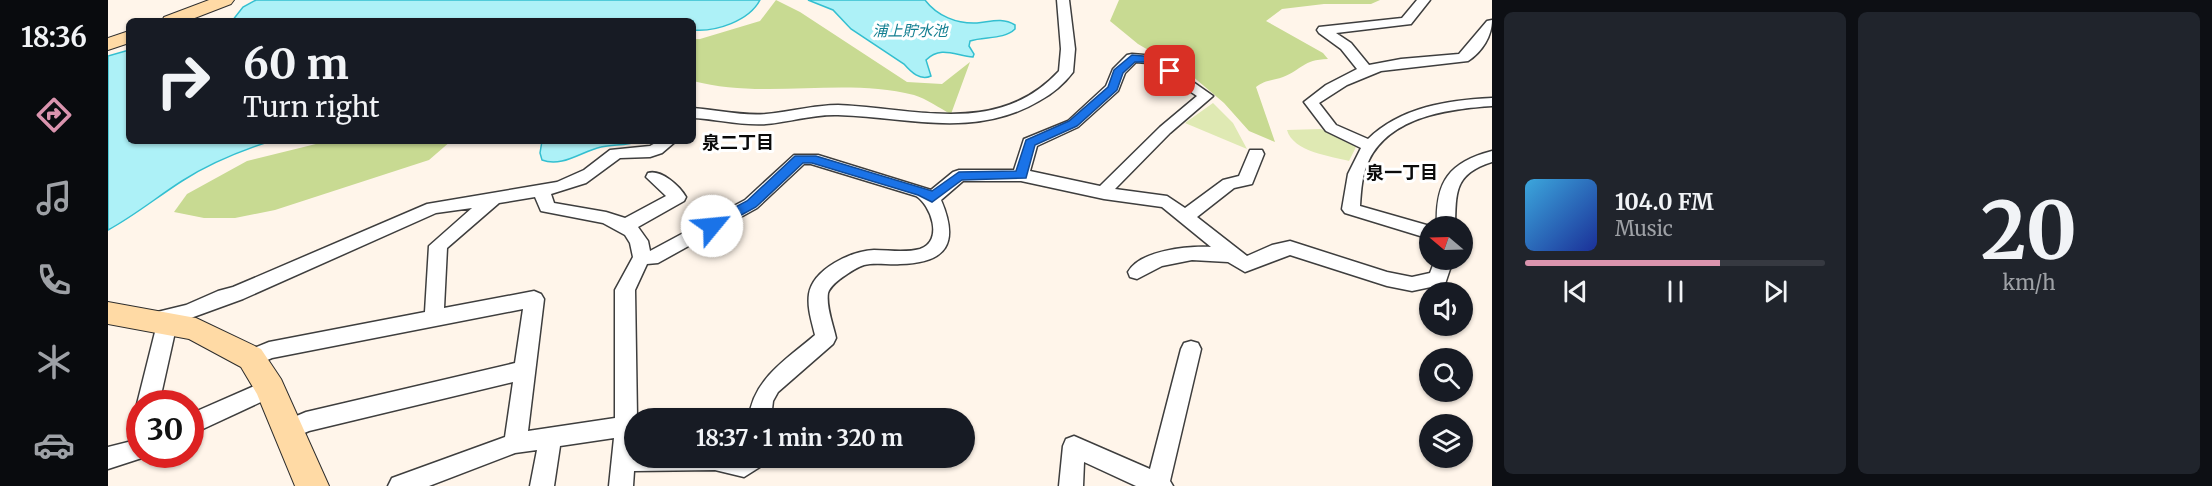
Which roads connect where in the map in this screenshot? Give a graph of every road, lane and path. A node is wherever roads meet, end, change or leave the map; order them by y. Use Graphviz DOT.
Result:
graph roads {
  1 [pos="225,0"];
  2 [pos="1063,0"];
  3 [pos="1424,0"];
  4 [pos="179,18"];
  5 [pos="1492,24"];
  6 [pos="126,38"];
  7 [pos="108,44"];
  8 [pos="1366,71"];
  9 [pos="1492,102"];
  10 [pos="696,113"];
  11 [pos="666,144"];
  12 [pos="1371,146"];
  13 [pos="1257,154"];
  14 [pos="1492,156"];
  15 [pos="1021,175"];
  16 [pos="654,177"];
  17 [pos="541,190"];
  18 [pos="1104,192"];
  19 [pos="494,198"];
  20 [pos="932,198"];
  21 [pos="1186,216"];
  22 [pos="1446,216"];
  23 [pos="627,225"];
  24 [pos="1419,230"];
  25 [pos="1233,255"];
  26 [pos="642,257"];
  27 [pos="1441,270"];
  28 [pos="1137,272"];
  29 [pos="108,313"];
  30 [pos="434,319"];
  31 [pos="161,321"];
  32 [pos="1191,349"];
  33 [pos="250,358"];
  34 [pos="525,370"];
  35 [pos="270,388"];
  36 [pos="150,390"];
  37 [pos="626,408"];
  38 [pos="762,408"];
  39 [pos="204,419"];
  40 [pos="624,426"];
  41 [pos="288,430"];
  42 [pos="550,437"];
  43 [pos="516,443"];
  44 [pos="126,451"];
  45 [pos="108,458"];
  46 [pos="624,466"];
  47 [pos="1159,485"];
  48 [pos="312,486"];
  49 [pos="400,486"];
  50 [pos="542,486"];
  51 [pos="621,486"];
  52 [pos="1071,486"];
  1 -- 4 [label="street"];
  2 -- 10 [label="street"];
  3 -- 8 [label="street"];
  5 -- 8 [label="street"];
  6 -- 7 [label="street"];
  8 -- 12 [label="street"];
  9 -- 12 [label="street"];
  11 -- 17 [label="street"];
  12 -- 24 [label="street"];
  13 -- 21 [label="street"];
  14 -- 22 [label="street"];
  15 -- 18 [label="street"];
  15 -- 18 [label="street"];
  15 -- 20 [label="street"];
  16 -- 23 [label="street"];
  17 -- 19 [label="street"];
  17 -- 23 [label="street"];
  18 -- 21 [label="street"];
  19 -- 30 [label="street"];
  19 -- 31 [label="street"];
  20 -- 26 [label="street"];
  20 -- 38 [label="street"];
  21 -- 25 [label="street"];
  23 -- 26 [label="street"];
  25 -- 27 [label="street"];
  25 -- 28 [label="street"];
  26 -- 37 [label="street"];
  29 -- 31 [label="street"];
  30 -- 33 [label="street"];
  30 -- 34 [label="street"];
  31 -- 33 [label="street"];
  31 -- 36 [label="street"];
  32 -- 47 [label="street"];
  33 -- 35 [label="street"];
  34 -- 41 [label="street"];
  34 -- 43 [label="street"];
  35 -- 39 [label="street"];
  35 -- 41 [label="street"];
  40 -- 42 [label="street"];
  41 -- 48 [label="street"];
  42 -- 43 [label="street"];
  42 -- 50 [label="street"];
  43 -- 49 [label="street"];
  44 -- 45 [label="street"];
  46 -- 51 [label="street"];
  47 -- 52 [label="street"];
}
